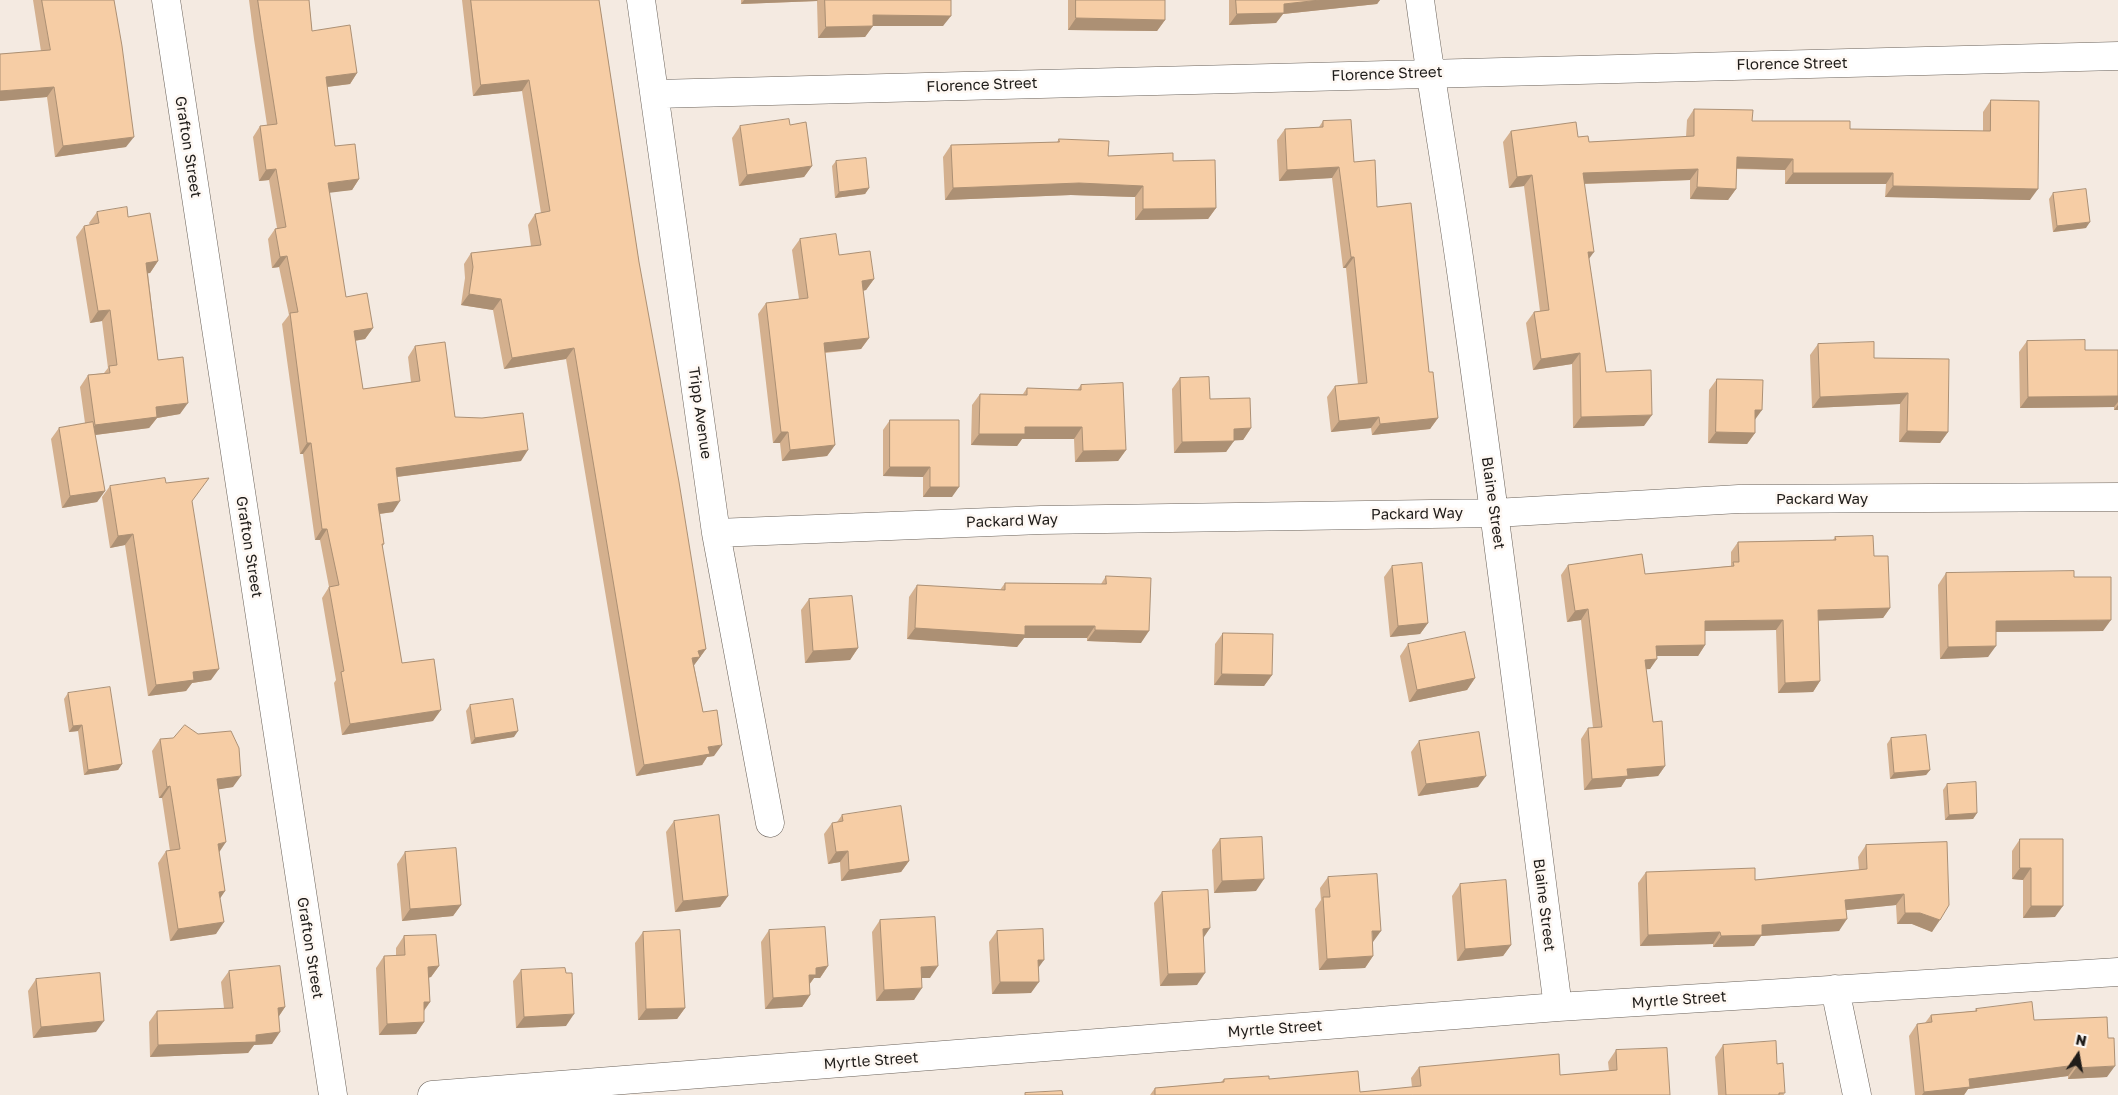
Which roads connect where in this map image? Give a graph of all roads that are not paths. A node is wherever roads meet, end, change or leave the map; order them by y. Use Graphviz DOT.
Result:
graph roads {
  1 [pos="166,0"];
  2 [pos="641,0"];
  3 [pos="1420,0"];
  4 [pos="2118,56"];
  5 [pos="1429,73"];
  6 [pos="656,94"];
  7 [pos="2118,497"];
  8 [pos="1495,513"];
  9 [pos="716,533"];
  10 [pos="770,823"];
  11 [pos="2118,972"];
  12 [pos="1835,990"];
  13 [pos="1558,1007"];
  14 [pos="332,1095"];
  15 [pos="432,1095"];
  16 [pos="1857,1095"];
  1 -- 14 [label="street, Grafton Street"];
  2 -- 6 [label="street, Tripp Avenue"];
  3 -- 5 [label="street, Blaine Street"];
  4 -- 5 [label="street, Florence Street"];
  5 -- 6 [label="street, Florence Street"];
  5 -- 8 [label="street, Blaine Street"];
  6 -- 9 [label="street, Tripp Avenue"];
  7 -- 8 [label="street, Packard Way"];
  8 -- 9 [label="street, Packard Way"];
  8 -- 13 [label="street, Blaine Street"];
  9 -- 10 [label="street, Tripp Avenue"];
  11 -- 12 [label="street, Myrtle Street"];
  12 -- 13 [label="street, Myrtle Street"];
  12 -- 16 [label="street"];
  13 -- 15 [label="street, Myrtle Street"];
}
